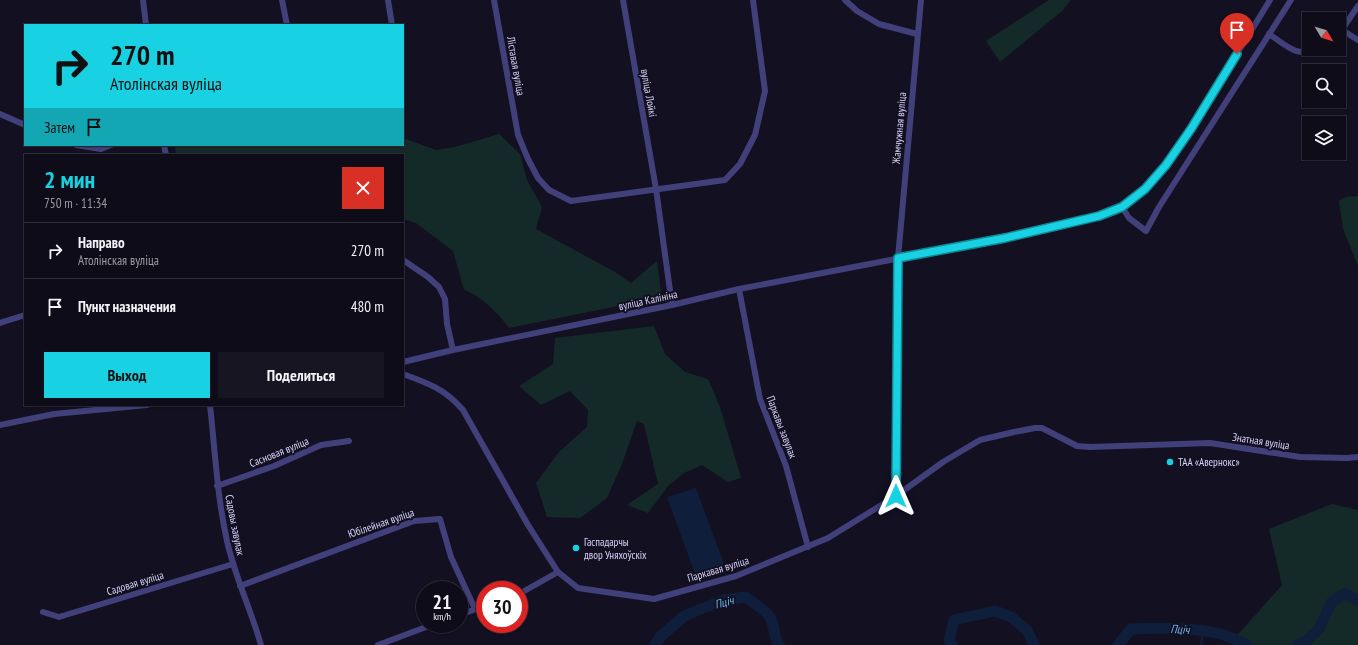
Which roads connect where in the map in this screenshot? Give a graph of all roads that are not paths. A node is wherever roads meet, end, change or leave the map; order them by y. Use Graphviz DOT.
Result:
graph roads {
  1 [pos="143,0"];
  2 [pos="282,0"];
  3 [pos="388,0"];
  4 [pos="494,0"];
  5 [pos="623,0"];
  6 [pos="753,0"];
  7 [pos="845,0"];
  8 [pos="921,0"];
  9 [pos="1270,0"];
  10 [pos="1291,0"];
  11 [pos="1358,6"];
  12 [pos="146,24"];
  13 [pos="287,24"];
  14 [pos="392,24"];
  15 [pos="1346,24"];
  16 [pos="917,34"];
  17 [pos="1269,34"];
  18 [pos="1346,34"];
  19 [pos="1358,40"];
  20 [pos="1302,52"];
  21 [pos="0,114"];
  22 [pos="24,125"];
  23 [pos="82,146"];
  24 [pos="108,146"];
  25 [pos="656,189"];
  26 [pos="1122,207"];
  27 [pos="898,258"];
  28 [pos="404,261"];
  29 [pos="739,289"];
  30 [pos="672,305"];
  31 [pos="24,315"];
  32 [pos="0,323"];
  33 [pos="453,350"];
  34 [pos="404,362"];
  35 [pos="404,374"];
  36 [pos="137,406"];
  37 [pos="210,406"];
  38 [pos="0,425"];
  39 [pos="349,441"];
  40 [pos="1358,457"];
  41 [pos="217,486"];
  42 [pos="896,496"];
  43 [pos="808,546"];
  44 [pos="232,564"];
  45 [pos="558,572"];
  46 [pos="240,586"];
  47 [pos="528,589"];
  48 [pos="475,609"];
  49 [pos="43,612"];
  50 [pos="468,612"];
  51 [pos="416,631"];
  52 [pos="260,645"];
  53 [pos="378,645"];
  1 -- 12 [label="street"];
  2 -- 13 [label="street"];
  3 -- 14 [label="street"];
  4 -- 25 [label="street, Ліставая вуліца"];
  5 -- 25 [label="street, вуліца Лойкі"];
  6 -- 25 [label="street"];
  7 -- 16 [label="street"];
  8 -- 16 [label="street, Жамчужная вуліца"];
  9 -- 26 [label="street, вуліца Калініна"];
  10 -- 17 [label="street"];
  11 -- 15 [label="street"];
  16 -- 27 [label="street, Жамчужная вуліца"];
  17 -- 20 [label="street"];
  17 -- 26 [label="street"];
  18 -- 19 [label="street"];
  21 -- 22 [label="street"];
  23 -- 24 [label="street"];
  25 -- 30 [label="street, вуліца Лойкі"];
  26 -- 27 [label="street, вуліца Калініна"];
  27 -- 29 [label="street, вуліца Калініна"];
  27 -- 42 [label="street"];
  28 -- 33 [label="street"];
  29 -- 30 [label="street, вуліца Калініна"];
  29 -- 43 [label="street, Паркавы завулак"];
  30 -- 33 [label="street, вуліца Калініна"];
  31 -- 32 [label="street"];
  33 -- 34 [label="street, вуліца Калініна"];
  35 -- 45 [label="street, Паркавая вуліца"];
  36 -- 38 [label="street"];
  37 -- 41 [label="street, Садовы завулак"];
  39 -- 41 [label="street, Сасновая вуліца"];
  40 -- 42 [label="street, Знатная вуліца"];
  41 -- 44 [label="street, Садовы завулак"];
  42 -- 43 [label="street, Паркавая вуліца"];
  43 -- 45 [label="street, Паркавая вуліца"];
  44 -- 46 [label="street, Садовы завулак"];
  44 -- 49 [label="street, Садовая вуліца"];
  45 -- 47 [label="street"];
  46 -- 48 [label="street, Юбілейная вуліца"];
  46 -- 52 [label="street, Садовы завулак"];
  48 -- 50 [label="street"];
  51 -- 53 [label="street"];
}
